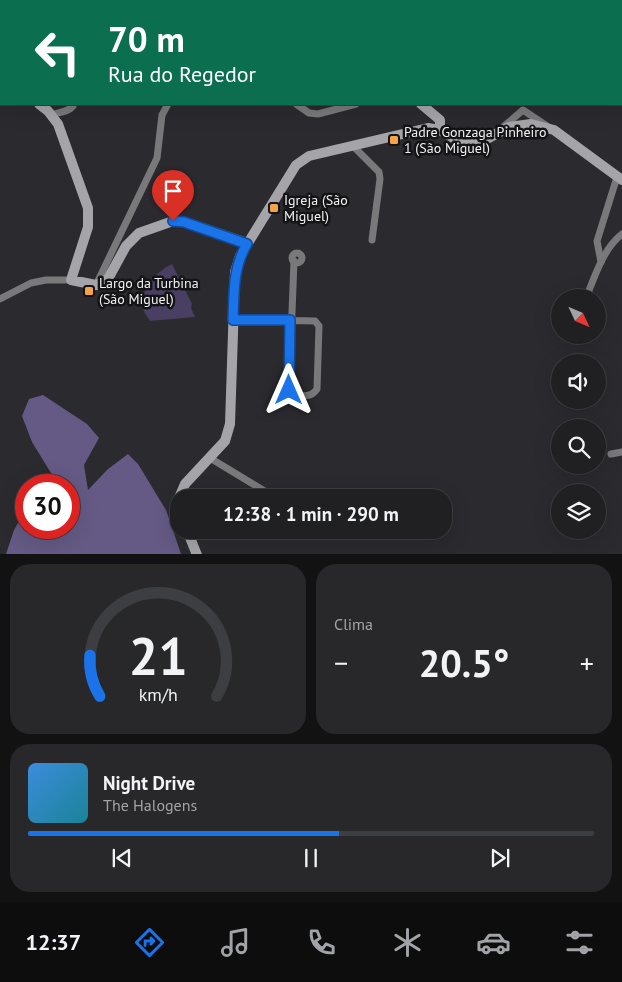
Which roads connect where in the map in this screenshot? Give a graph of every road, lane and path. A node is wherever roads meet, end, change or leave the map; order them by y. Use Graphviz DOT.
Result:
graph roads {
  1 [pos="40,105"];
  2 [pos="73,105"];
  3 [pos="167,105"];
  4 [pos="297,105"];
  5 [pos="352,105"];
  6 [pos="424,106"];
  7 [pos="51,115"];
  8 [pos="428,128"];
  9 [pos="440,130"];
  10 [pos="554,130"];
  11 [pos="497,133"];
  12 [pos="353,146"];
  13 [pos="620,178"];
  14 [pos="622,234"];
  15 [pos="372,240"];
  16 [pos="247,244"];
  17 [pos="294,261"];
  18 [pos="601,262"];
  19 [pos="71,280"];
  20 [pos="96,285"];
  21 [pos="590,289"];
  22 [pos="0,299"];
  23 [pos="233,320"];
  24 [pos="290,320"];
  25 [pos="622,452"];
  26 [pos="611,454"];
  27 [pos="210,458"];
  28 [pos="183,489"];
  29 [pos="261,489"];
  30 [pos="190,539"];
  31 [pos="196,554"];
  1 -- 7 [label="main road"];
  2 -- 7 [label="street"];
  3 -- 20 [label="street"];
  4 -- 5 [label="street"];
  6 -- 8 [label="main road"];
  6 -- 9 [label="main road"];
  7 -- 19 [label="main road"];
  8 -- 9 [label="main road"];
  8 -- 12 [label="main road"];
  9 -- 11 [label="main road"];
  10 -- 11 [label="main road"];
  10 -- 11 [label="street"];
  10 -- 13 [label="main road"];
  12 -- 15 [label="street"];
  12 -- 16 [label="main road"];
  13 -- 18 [label="street"];
  14 -- 18 [label="street"];
  16 -- 20 [label="main road"];
  16 -- 23 [label="main road"];
  17 -- 24 [label="street"];
  18 -- 21 [label="street"];
  19 -- 20 [label="main road"];
  19 -- 22 [label="street"];
  23 -- 24 [label="street"];
  23 -- 27 [label="main road"];
  24 -- 24 [label="street"];
  25 -- 26 [label="street"];
  27 -- 28 [label="main road"];
  27 -- 29 [label="street"];
  30 -- 31 [label="main road"];
}
